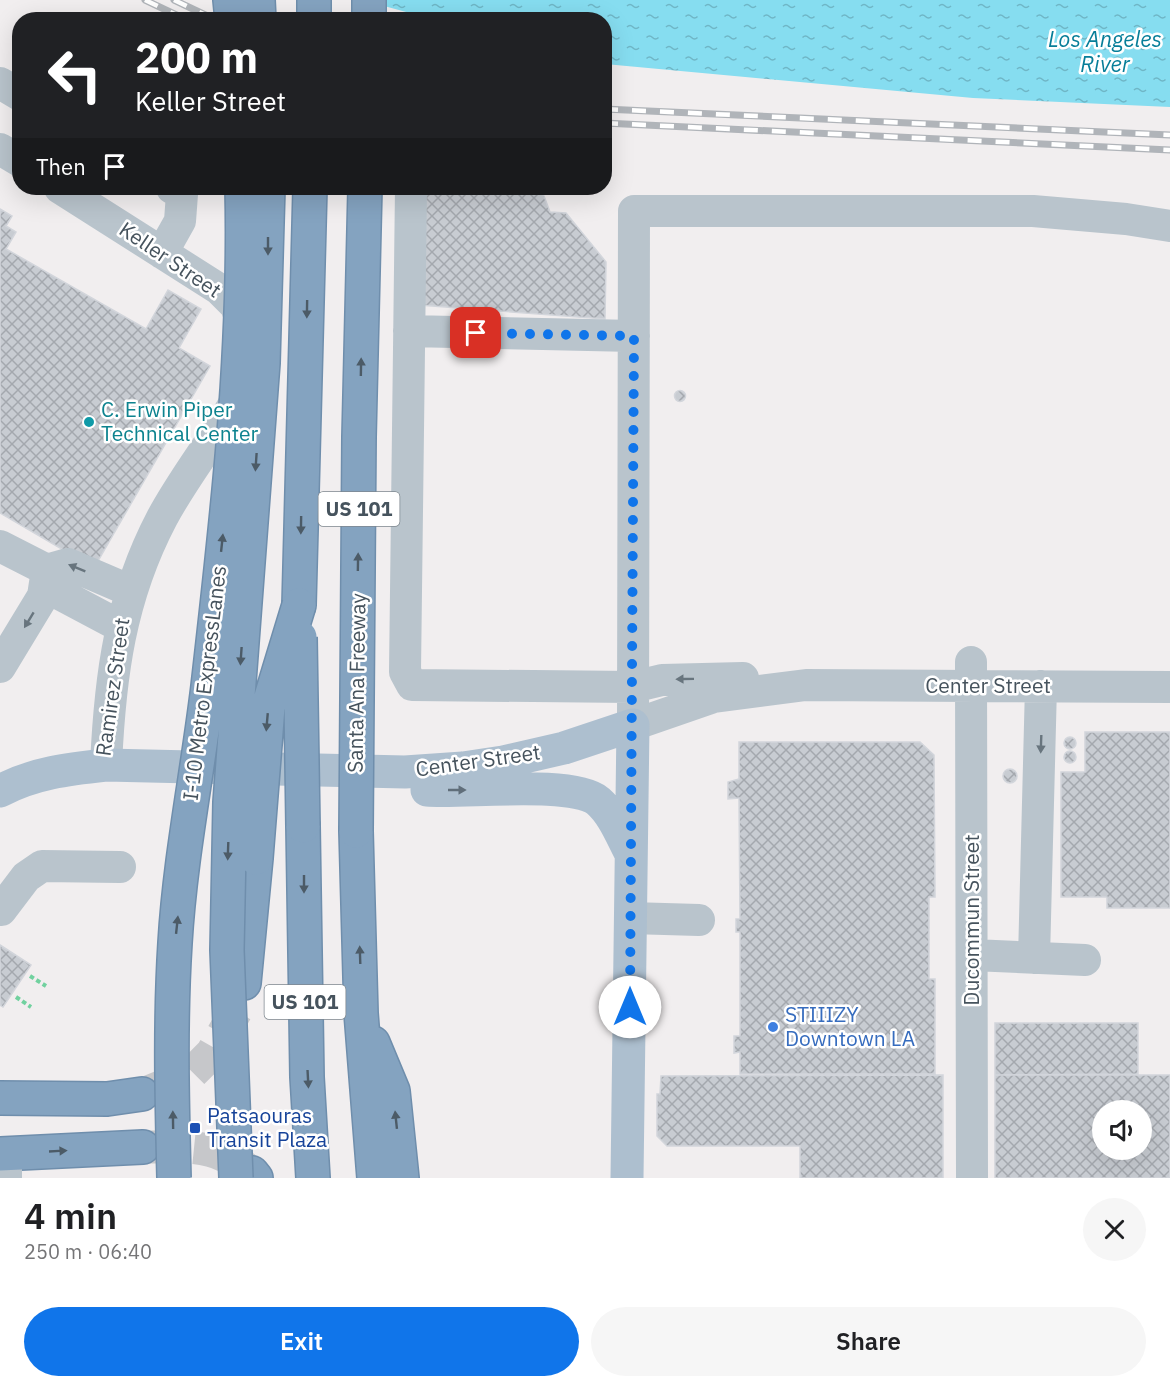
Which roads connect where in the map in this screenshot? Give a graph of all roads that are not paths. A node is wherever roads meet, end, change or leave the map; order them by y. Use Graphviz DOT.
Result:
graph roads {
  1 [pos="71,195"];
  2 [pos="182,195"];
  3 [pos="242,195"];
  4 [pos="268,195"];
  5 [pos="310,195"];
  6 [pos="365,195"];
  7 [pos="411,195"];
  8 [pos="1170,226"];
  9 [pos="162,253"];
  10 [pos="409,331"];
  11 [pos="634,336"];
  12 [pos="248,355"];
  13 [pos="0,546"];
  14 [pos="47,570"];
  15 [pos="131,591"];
  16 [pos="299,605"];
  17 [pos="120,626"];
  18 [pos="0,667"];
  19 [pos="970,674"];
  20 [pos="806,685"];
  21 [pos="1041,686"];
  22 [pos="633,687"];
  23 [pos="1170,687"];
  24 [pos="633,725"];
  25 [pos="106,765"];
  26 [pos="405,772"];
  27 [pos="1,789"];
  28 [pos="630,852"];
  29 [pos="120,867"];
  30 [pos="1,910"];
  31 [pos="630,918"];
  32 [pos="699,920"];
  33 [pos="973,956"];
  34 [pos="1034,958"];
  35 [pos="1085,960"];
  36 [pos="244,983"];
  37 [pos="362,1013"];
  38 [pos="142,1094"];
  39 [pos="0,1098"];
  40 [pos="143,1148"];
  41 [pos="4,1162"];
  42 [pos="248,1176"];
  43 [pos="174,1178"];
  44 [pos="313,1178"];
  45 [pos="374,1178"];
  46 [pos="402,1178"];
  47 [pos="627,1178"];
  48 [pos="972,1178"];
  1 -- 9 [label="street, Keller Street"];
  2 -- 9 [label="street"];
  43 -- 3 [label="highway, I-10 Metro ExpressLanes, one-way, bridge"];
  4 -- 42 [label="highway, I-10 Metro ExpressLanes, one-way, bridge"];
  5 -- 16 [label="highway, US 101, one-way"];
  37 -- 6 [label="highway, Santa Ana Freeway / US 101, one-way, bridge"];
  7 -- 10 [label="street"];
  8 -- 11 [label="street"];
  9 -- 12 [label="street, Keller Street"];
  10 -- 11 [label="street"];
  10 -- 22 [label="street, Center Street"];
  11 -- 22 [label="street"];
  12 -- 15 [label="street, Ramirez Street"];
  13 -- 14 [label="street"];
  15 -- 14 [label="street, one-way"];
  14 -- 17 [label="street"];
  14 -- 18 [label="street, one-way"];
  15 -- 17 [label="street, Ramirez Street"];
  16 -- 36 [label="highway, one-way, bridge"];
  16 -- 44 [label="highway, US 101, one-way, bridge"];
  17 -- 25 [label="street, Ramirez Street"];
  19 -- 20 [label="street, Center Street"];
  19 -- 21 [label="street, Center Street"];
  19 -- 33 [label="street, Ducommun Street"];
  20 -- 22 [label="street, Center Street, one-way"];
  20 -- 24 [label="street, Center Street"];
  21 -- 23 [label="street, Center Street"];
  21 -- 34 [label="street, one-way"];
  22 -- 24 [label="street"];
  24 -- 26 [label="main road, Center Street"];
  24 -- 28 [label="main road"];
  25 -- 26 [label="main road, Center Street"];
  25 -- 27 [label="main road, Ramirez Street"];
  26 -- 28 [label="main road, one-way"];
  28 -- 31 [label="main road"];
  29 -- 30 [label="street"];
  31 -- 32 [label="street"];
  31 -- 47 [label="main road"];
  33 -- 34 [label="street"];
  33 -- 48 [label="street, Ducommun Street"];
  34 -- 35 [label="street"];
  37 -- 45 [label="highway, Santa Ana Freeway / US 101"];
  46 -- 37 [label="highway, one-way"];
  38 -- 39 [label="highway"];
  41 -- 40 [label="highway, one-way"];
}
